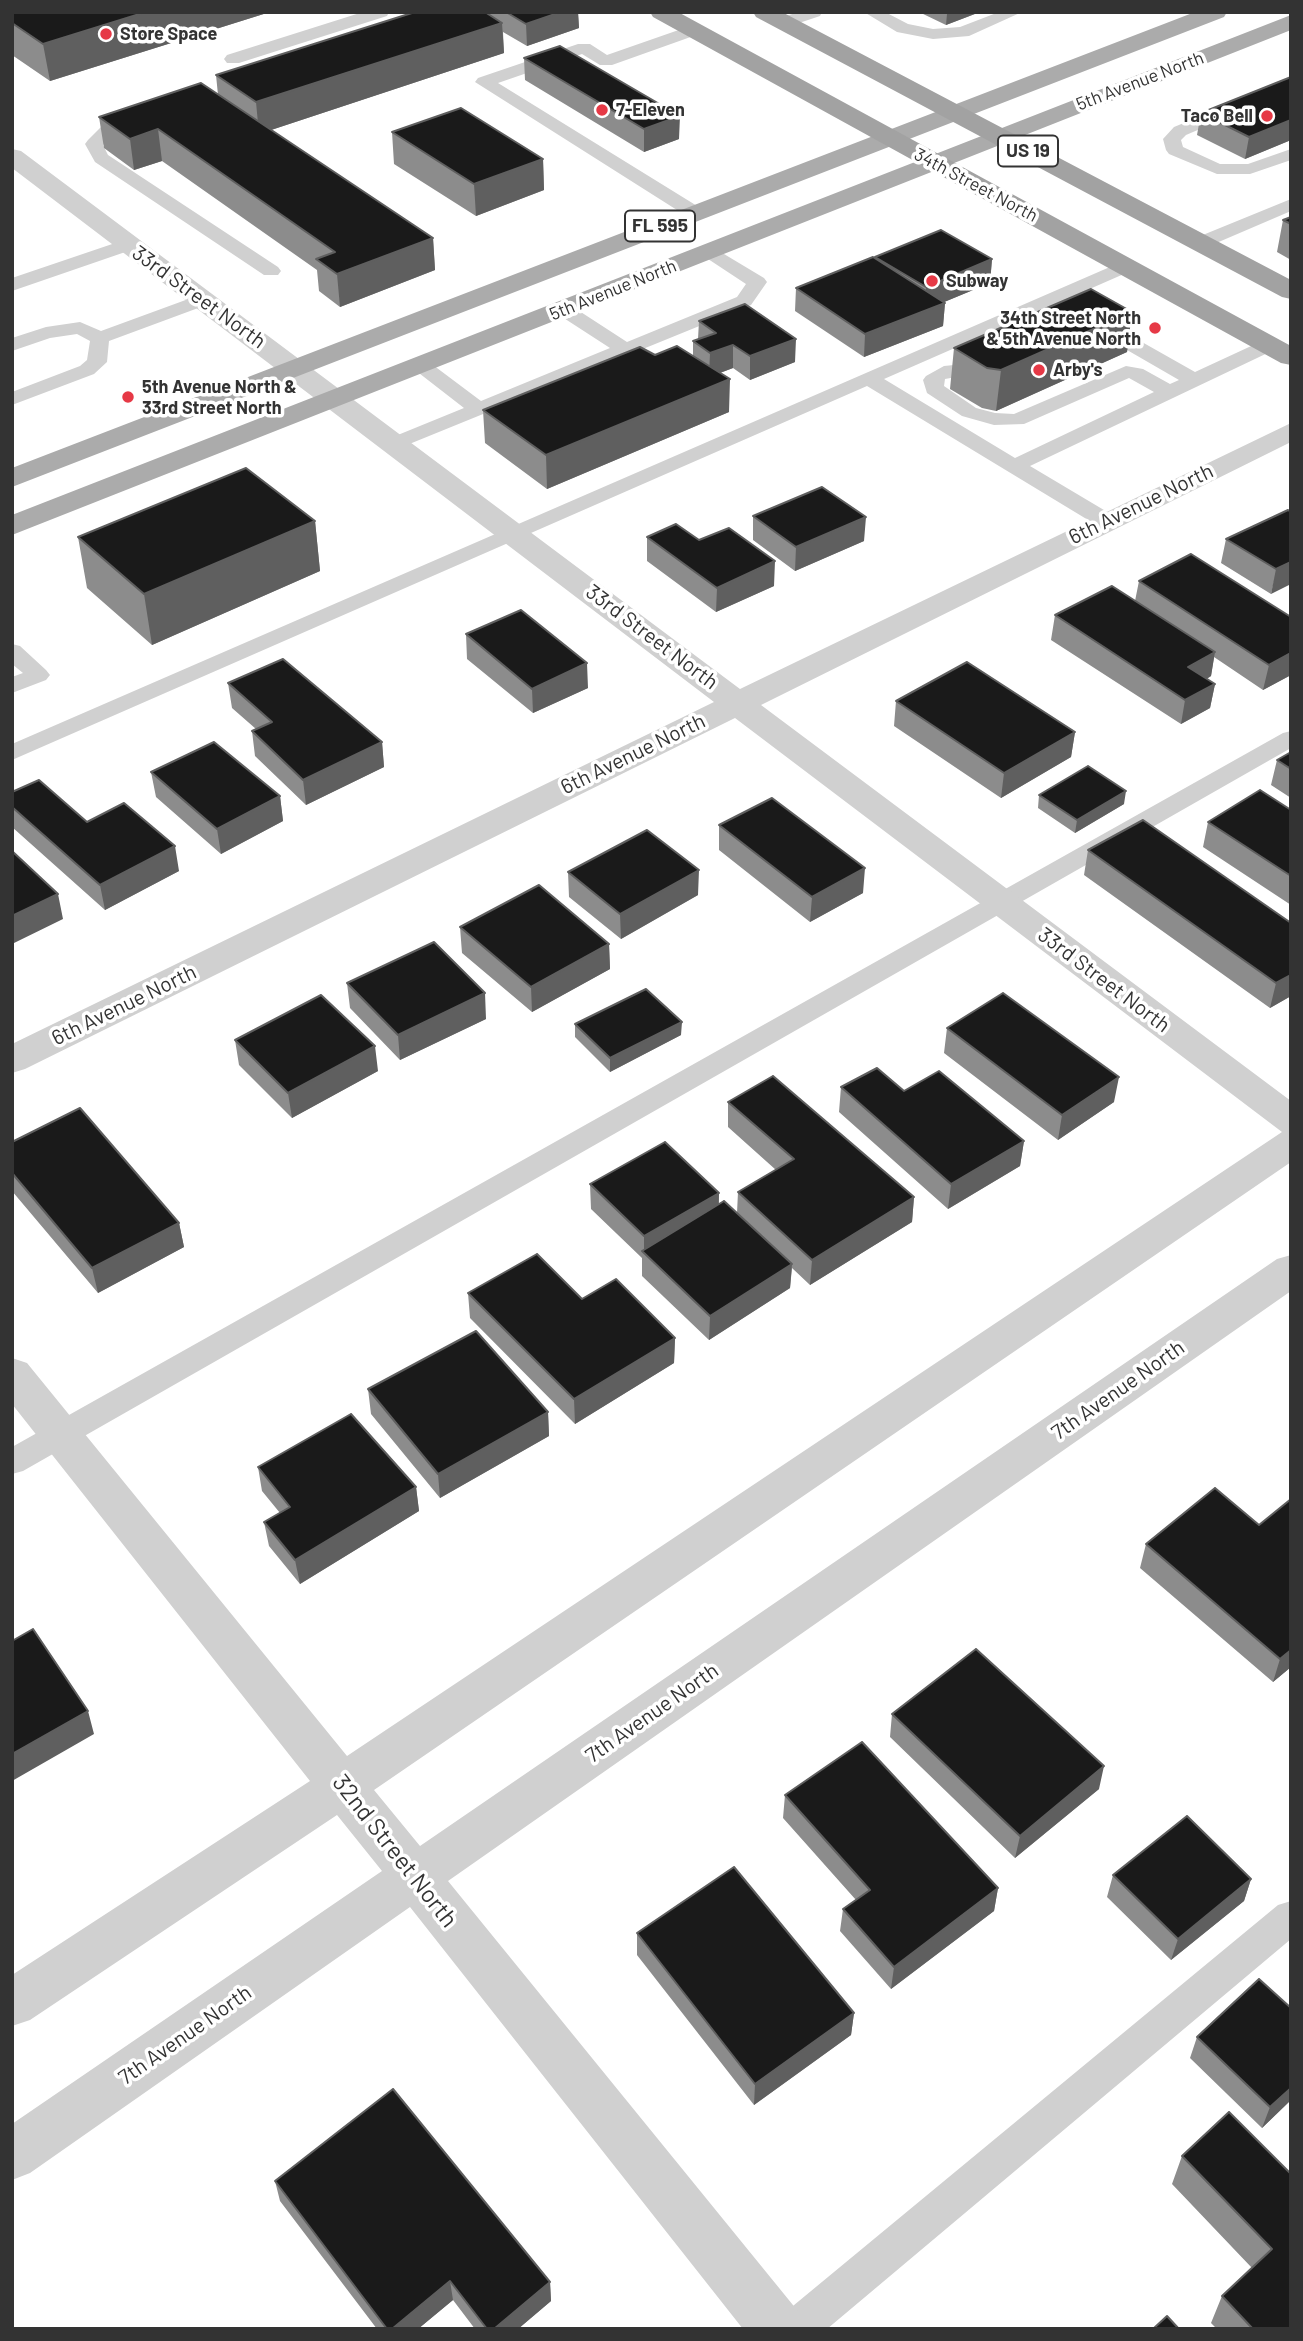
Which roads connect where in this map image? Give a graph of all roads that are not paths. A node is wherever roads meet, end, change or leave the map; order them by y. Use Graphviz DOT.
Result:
graph roads {
  1 [pos="381,12"];
  2 [pos="661,12"];
  3 [pos="814,12"];
  4 [pos="872,12"];
  5 [pos="1216,12"];
  6 [pos="1000,14"];
  7 [pos="774,18"];
  8 [pos="1291,22"];
  9 [pos="694,30"];
  10 [pos="233,60"];
  11 [pos="1290,84"];
  12 [pos="151,113"];
  13 [pos="953,113"];
  14 [pos="1000,136"];
  15 [pos="888,138"];
  16 [pos="1291,155"];
  17 [pos="12,156"];
  18 [pos="933,162"];
  19 [pos="1291,204"];
  20 [pos="695,213"];
  21 [pos="1200,243"];
  22 [pos="127,245"];
  23 [pos="709,251"];
  24 [pos="1126,266"];
  25 [pos="271,271"];
  26 [pos="12,285"];
  27 [pos="1291,291"];
  28 [pos="202,300"];
  29 [pos="563,309"];
  30 [pos="1073,323"];
  31 [pos="100,338"];
  32 [pos="12,345"];
  33 [pos="625,349"];
  34 [pos="1280,351"];
  35 [pos="1000,356"];
  36 [pos="422,366"];
  37 [pos="295,368"];
  38 [pos="871,380"];
  39 [pos="1194,380"];
  40 [pos="1169,392"];
  41 [pos="12,399"];
  42 [pos="338,400"];
  43 [pos="479,409"];
  44 [pos="1291,431"];
  45 [pos="395,443"];
  46 [pos="1014,466"];
  47 [pos="12,478"];
  48 [pos="1107,521"];
  49 [pos="12,526"];
  50 [pos="514,533"];
  51 [pos="12,651"];
  52 [pos="12,686"];
  53 [pos="738,702"];
  54 [pos="1291,738"];
  55 [pos="12,753"];
  56 [pos="1002,903"];
  57 [pos="12,1060"];
  58 [pos="1291,1121"];
  59 [pos="1291,1143"];
  60 [pos="1291,1270"];
  61 [pos="12,1374"];
  62 [pos="62,1435"];
  63 [pos="12,1462"];
  64 [pos="343,1786"];
  65 [pos="415,1876"];
  66 [pos="1291,1917"];
  67 [pos="12,2003"];
  68 [pos="12,2155"];
  69 [pos="778,2329"];
  70 [pos="796,2329"];
  1 -- 10 [label="lane"];
  2 -- 9 [label="highway, 34th Street North / US 19"];
  3 -- 7 [label="lane"];
  4 -- 6 [label="lane"];
  5 -- 13 [label="main road, 5th Avenue North"];
  7 -- 13 [label="highway, US 19"];
  8 -- 14 [label="main road, 5th Avenue North"];
  9 -- 15 [label="highway, 34th Street North / US 19"];
  9 -- 20 [label="lane"];
  11 -- 16 [label="lane"];
  12 -- 25 [label="lane"];
  13 -- 14 [label="highway, US 19"];
  13 -- 15 [label="main road, 5th Avenue North"];
  14 -- 18 [label="main road, 5th Avenue North"];
  14 -- 21 [label="highway, US 19"];
  15 -- 18 [label="highway, 34th Street North / US 19"];
  15 -- 20 [label="main road, 5th Avenue North / FL 595"];
  17 -- 22 [label="street, 33rd Street North"];
  18 -- 23 [label="main road, 5th Avenue North / FL 595"];
  18 -- 24 [label="highway, 34th Street North / US 19"];
  19 -- 21 [label="lane"];
  20 -- 37 [label="main road, 5th Avenue North / FL 595"];
  21 -- 27 [label="highway, US 19"];
  22 -- 26 [label="lane"];
  22 -- 28 [label="street, 33rd Street North"];
  23 -- 29 [label="main road, 5th Avenue North / FL 595"];
  23 -- 33 [label="lane"];
  24 -- 34 [label="highway, 34th Street North / US 19"];
  24 -- 38 [label="lane"];
  28 -- 31 [label="lane"];
  28 -- 37 [label="street, 33rd Street North"];
  29 -- 33 [label="lane"];
  29 -- 36 [label="main road, 5th Avenue North / FL 595"];
  30 -- 39 [label="lane"];
  31 -- 32 [label="lane"];
  31 -- 41 [label="lane"];
  33 -- 43 [label="lane"];
  34 -- 39 [label="lane"];
  35 -- 40 [label="lane"];
  36 -- 42 [label="main road, 5th Avenue North / FL 595"];
  36 -- 43 [label="lane"];
  37 -- 42 [label="street, 33rd Street North"];
  37 -- 47 [label="main road, 5th Avenue North / FL 595"];
  38 -- 46 [label="lane"];
  38 -- 50 [label="lane"];
  39 -- 40 [label="lane"];
  40 -- 46 [label="lane"];
  42 -- 45 [label="street, 33rd Street North"];
  42 -- 49 [label="main road, 5th Avenue North / FL 595"];
  43 -- 45 [label="lane"];
  44 -- 48 [label="street, 6th Avenue North"];
  45 -- 50 [label="street, 33rd Street North"];
  46 -- 48 [label="lane"];
  48 -- 53 [label="street, 6th Avenue North"];
  50 -- 53 [label="street, 33rd Street North"];
  50 -- 55 [label="lane"];
  51 -- 52 [label="lane"];
  53 -- 56 [label="street, 33rd Street North"];
  53 -- 57 [label="street, 6th Avenue North"];
  54 -- 56 [label="lane"];
  56 -- 58 [label="street, 33rd Street North"];
  56 -- 62 [label="lane"];
  59 -- 64 [label="street"];
  60 -- 65 [label="street, 7th Avenue North"];
  61 -- 62 [label="street, 32nd Street North"];
  62 -- 63 [label="lane"];
  62 -- 64 [label="street, 32nd Street North"];
  64 -- 65 [label="street, 32nd Street North"];
  64 -- 67 [label="street"];
  65 -- 68 [label="street, 7th Avenue North"];
  65 -- 69 [label="street, 32nd Street North"];
  66 -- 70 [label="lane"];
}
